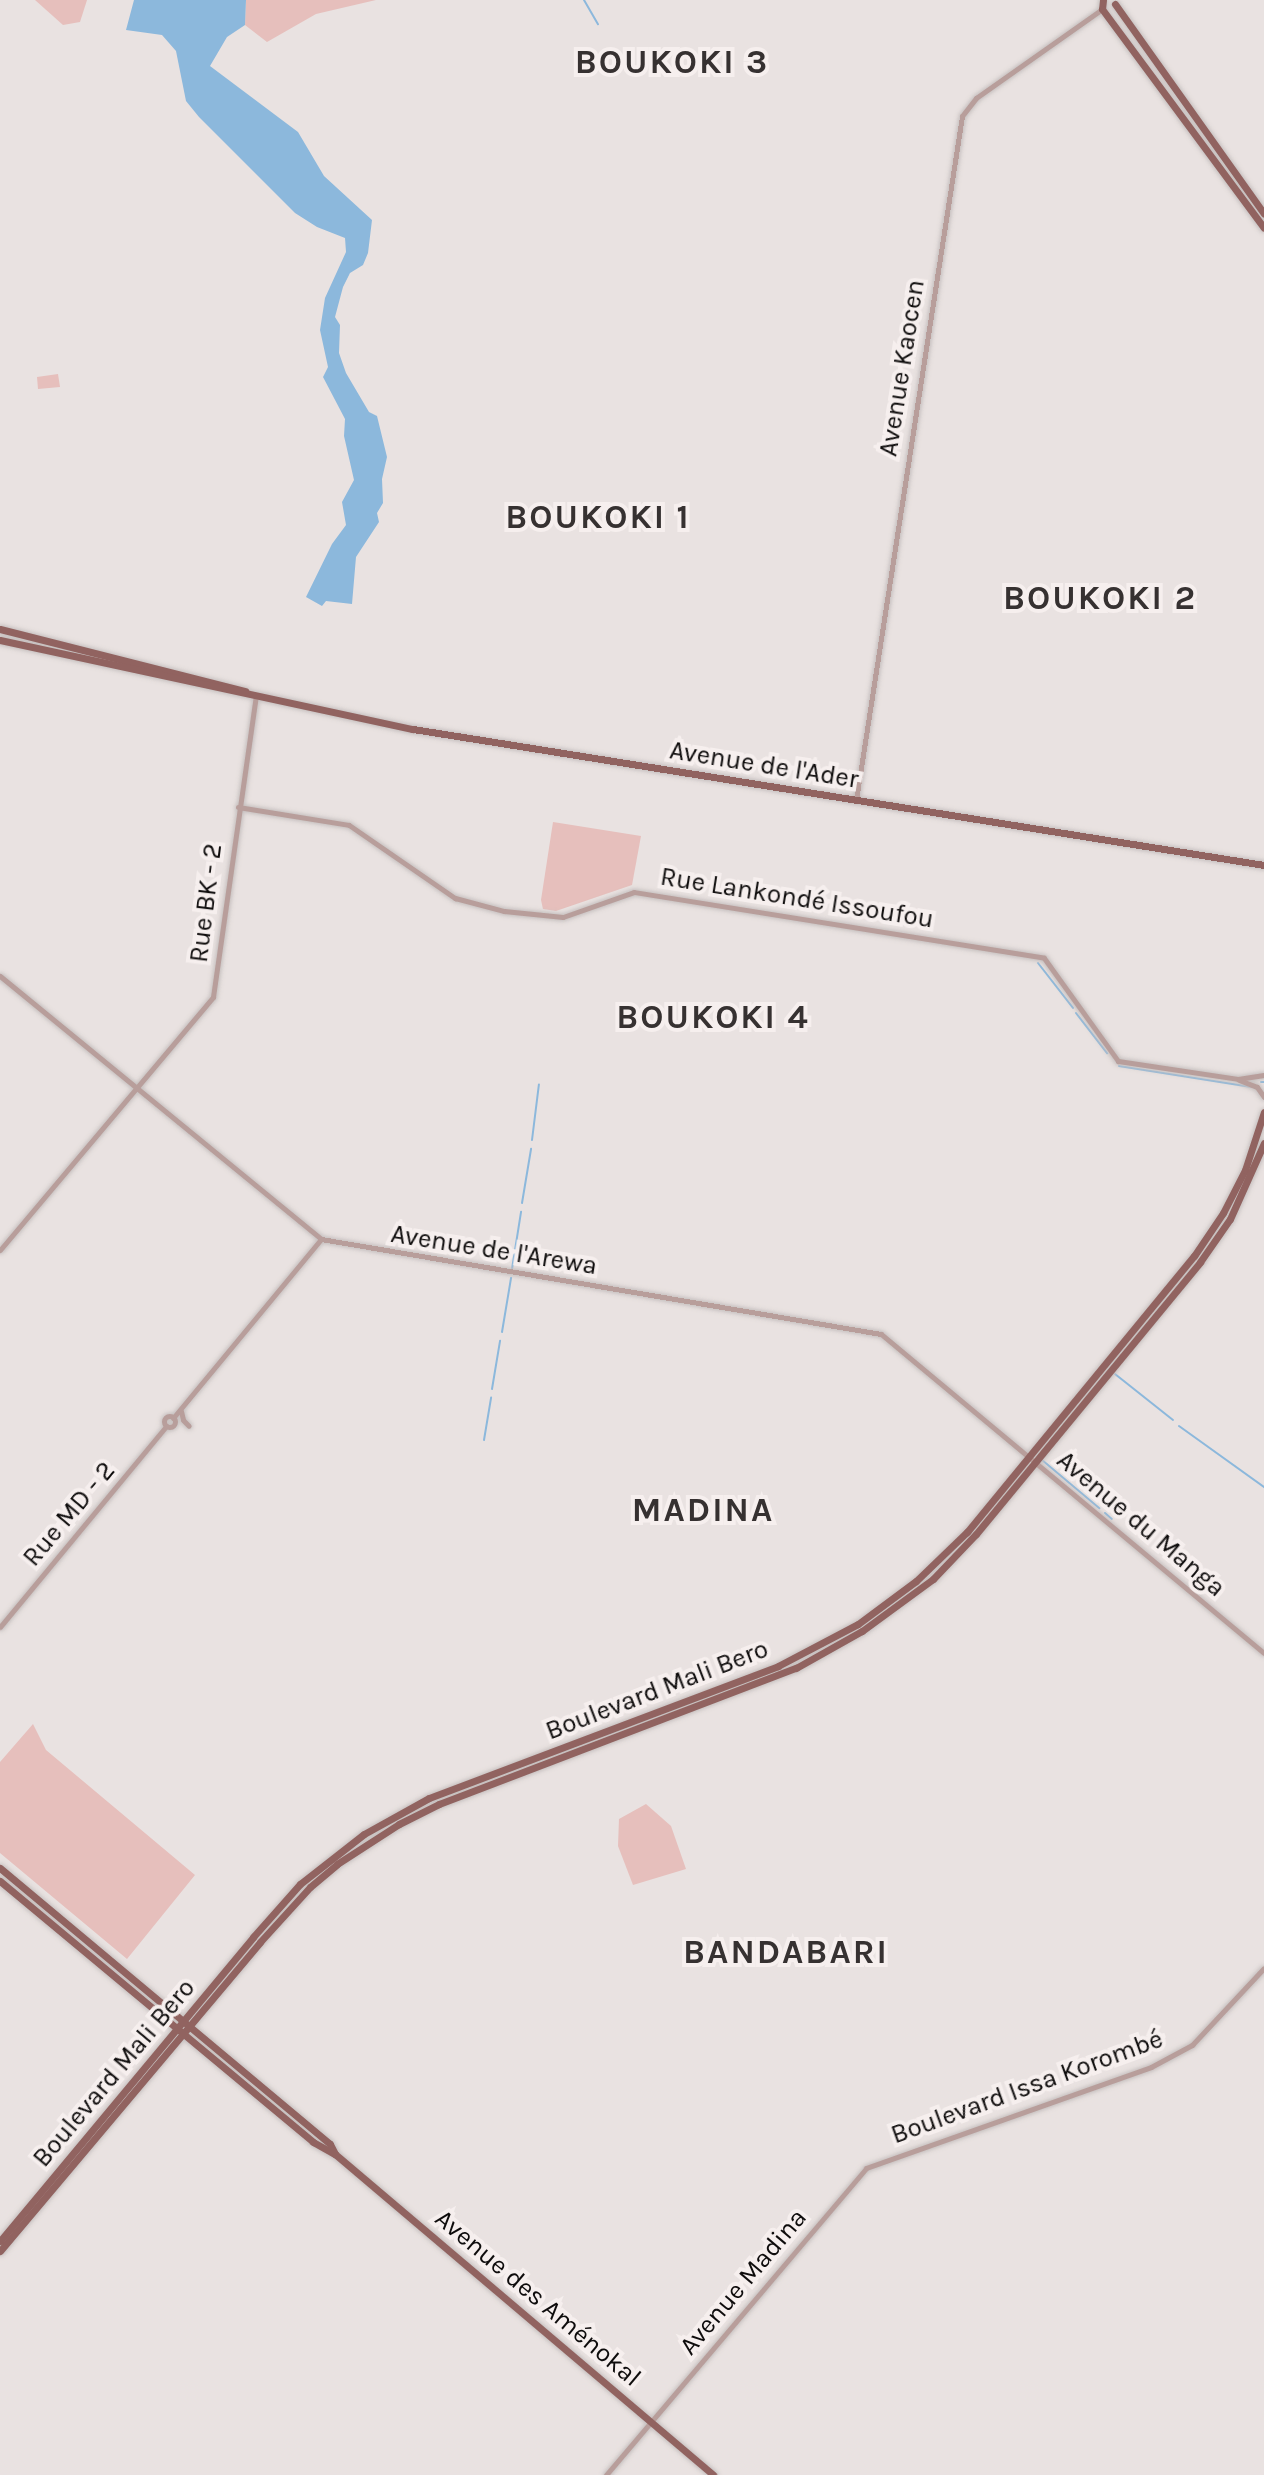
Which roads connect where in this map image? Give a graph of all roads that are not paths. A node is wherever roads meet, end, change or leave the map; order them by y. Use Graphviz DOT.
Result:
graph roads {
  1 [pos="1114,2"];
  2 [pos="1102,5"];
  3 [pos="1190,120"];
  4 [pos="1199,132"];
  5 [pos="1264,214"];
  6 [pos="1264,228"];
  7 [pos="0,634"];
  8 [pos="256,697"];
  9 [pos="855,801"];
  10 [pos="238,807"];
  11 [pos="1264,865"];
  12 [pos="0,976"];
  13 [pos="4,982"];
  14 [pos="1264,1075"];
  15 [pos="1238,1079"];
  16 [pos="136,1090"];
  17 [pos="1264,1097"];
  18 [pos="1264,1112"];
  19 [pos="1264,1143"];
  20 [pos="321,1239"];
  21 [pos="0,1250"];
  22 [pos="181,1409"];
  23 [pos="189,1426"];
  24 [pos="1033,1458"];
  25 [pos="0,1627"];
  26 [pos="1264,1653"];
  27 [pos="0,1868"];
  28 [pos="0,1881"];
  29 [pos="1264,1968"];
  30 [pos="186,2023"];
  31 [pos="175,2028"];
  32 [pos="183,2034"];
  33 [pos="237,2072"];
  34 [pos="866,2168"];
  35 [pos="22,2220"];
  36 [pos="0,2241"];
  37 [pos="0,2251"];
  38 [pos="651,2421"];
  39 [pos="606,2475"];
  40 [pos="713,2475"];
  1 -- 2 [label="main road"];
  1 -- 3 [label="main road"];
  2 -- 3 [label="main road"];
  2 -- 9 [label="street, Avenue Kaocen"];
  3 -- 4 [label="main road"];
  4 -- 5 [label="main road"];
  4 -- 6 [label="main road"];
  7 -- 8 [label="main road, Avenue de l'Ader"];
  8 -- 9 [label="main road, Avenue de l'Ader"];
  8 -- 10 [label="street, Rue BK - 2"];
  9 -- 11 [label="main road, Avenue de l'Ader"];
  10 -- 15 [label="street, Rue Lankondé Issoufou"];
  10 -- 16 [label="street, Rue BK - 2"];
  12 -- 13 [label="street, Avenue de l'Arewa"];
  13 -- 16 [label="street, Avenue de l'Arewa"];
  14 -- 15 [label="street"];
  15 -- 17 [label="street"];
  16 -- 20 [label="street, Avenue de l'Arewa"];
  16 -- 21 [label="street, Rue BK - 2"];
  18 -- 24 [label="main road, Boulevard Mali Bero"];
  19 -- 24 [label="main road, Boulevard Mali Bero"];
  20 -- 22 [label="street"];
  20 -- 24 [label="street, Avenue de l'Arewa"];
  22 -- 23 [label="street"];
  22 -- 25 [label="street, Rue MD - 2"];
  24 -- 26 [label="street, Avenue du Manga"];
  24 -- 30 [label="main road, Boulevard Mali Bero"];
  27 -- 30 [label="main road, Avenue des Aménokal"];
  28 -- 31 [label="main road, Avenue des Aménokal"];
  29 -- 34 [label="street, Boulevard Issa Korombé"];
  30 -- 31 [label="main road, Boulevard Mali Bero"];
  30 -- 32 [label="main road, Boulevard Mali Bero"];
  30 -- 33 [label="main road, Avenue des Aménokal"];
  31 -- 32 [label="main road, Avenue des Aménokal"];
  31 -- 35 [label="main road, Boulevard Mali Bero"];
  32 -- 33 [label="main road, Avenue des Aménokal"];
  32 -- 35 [label="main road, Boulevard Mali Bero"];
  33 -- 38 [label="main road, Avenue des Aménokal"];
  34 -- 38 [label="street, Avenue Madina"];
  35 -- 36 [label="main road, Boulevard Mali Bero"];
  35 -- 37 [label="main road, Boulevard Mali Bero"];
  38 -- 39 [label="street, Avenue Madina"];
  38 -- 40 [label="main road, Avenue des Aménokal"];
}
